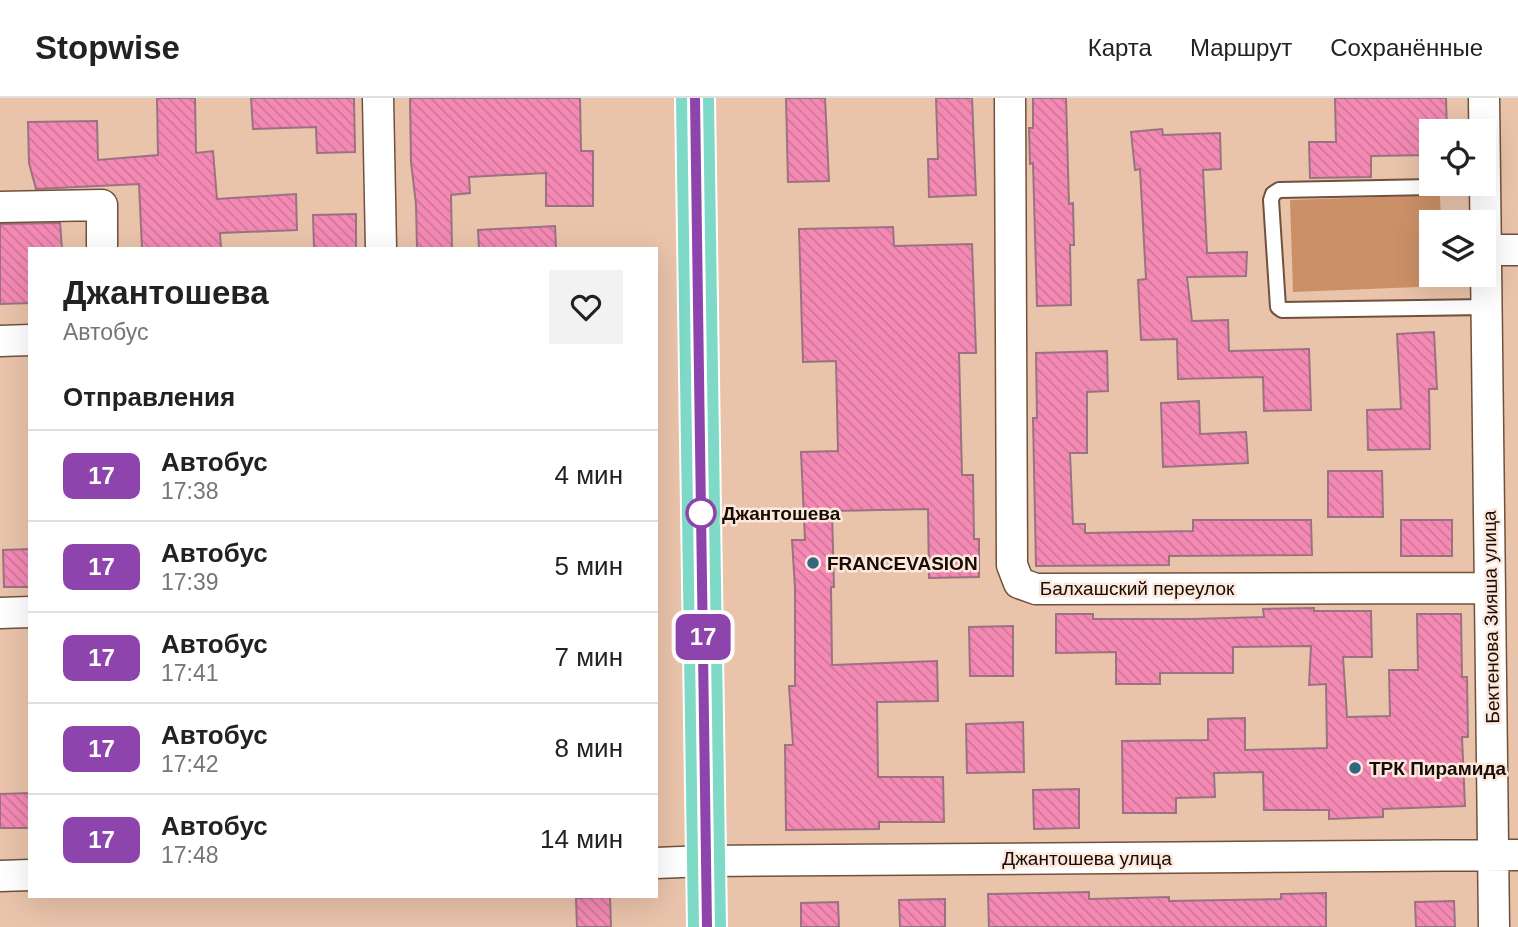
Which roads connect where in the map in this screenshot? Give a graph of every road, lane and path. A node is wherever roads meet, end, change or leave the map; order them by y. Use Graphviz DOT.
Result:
graph roads {
  1 [pos="378,98"];
  2 [pos="695,98"];
  3 [pos="1010,98"];
  4 [pos="1484,98"];
  5 [pos="1484,119"];
  6 [pos="1419,187"];
  7 [pos="0,206"];
  8 [pos="102,247"];
  9 [pos="380,247"];
  10 [pos="1496,250"];
  11 [pos="1518,250"];
  12 [pos="1486,287"];
  13 [pos="1486,307"];
  14 [pos="28,340"];
  15 [pos="0,341"];
  16 [pos="1490,588"];
  17 [pos="28,612"];
  18 [pos="0,613"];
  19 [pos="1506,855"];
  20 [pos="706,861"];
  21 [pos="658,863"];
  22 [pos="28,875"];
  23 [pos="0,876"];
  24 [pos="707,927"];
  25 [pos="1494,927"];
  1 -- 9 [label="street"];
  2 -- 20 [label="main road"];
  3 -- 16 [label="street, Балхашский переулок"];
  4 -- 5 [label="street, Бектенова Зияша улица"];
  6 -- 13 [label="lane"];
  7 -- 8 [label="street"];
  10 -- 11 [label="street"];
  12 -- 13 [label="street, Бектенова Зияша улица"];
  13 -- 16 [label="street, Бектенова Зияша улица"];
  14 -- 15 [label="street"];
  16 -- 19 [label="street, Бектенова Зияша улица"];
  17 -- 18 [label="street"];
  19 -- 20 [label="street, Джантошева улица"];
  19 -- 25 [label="street, Бектенова Зияша улица"];
  20 -- 21 [label="street, Джантошева улица"];
  20 -- 24 [label="main road"];
  22 -- 23 [label="street"];
}
